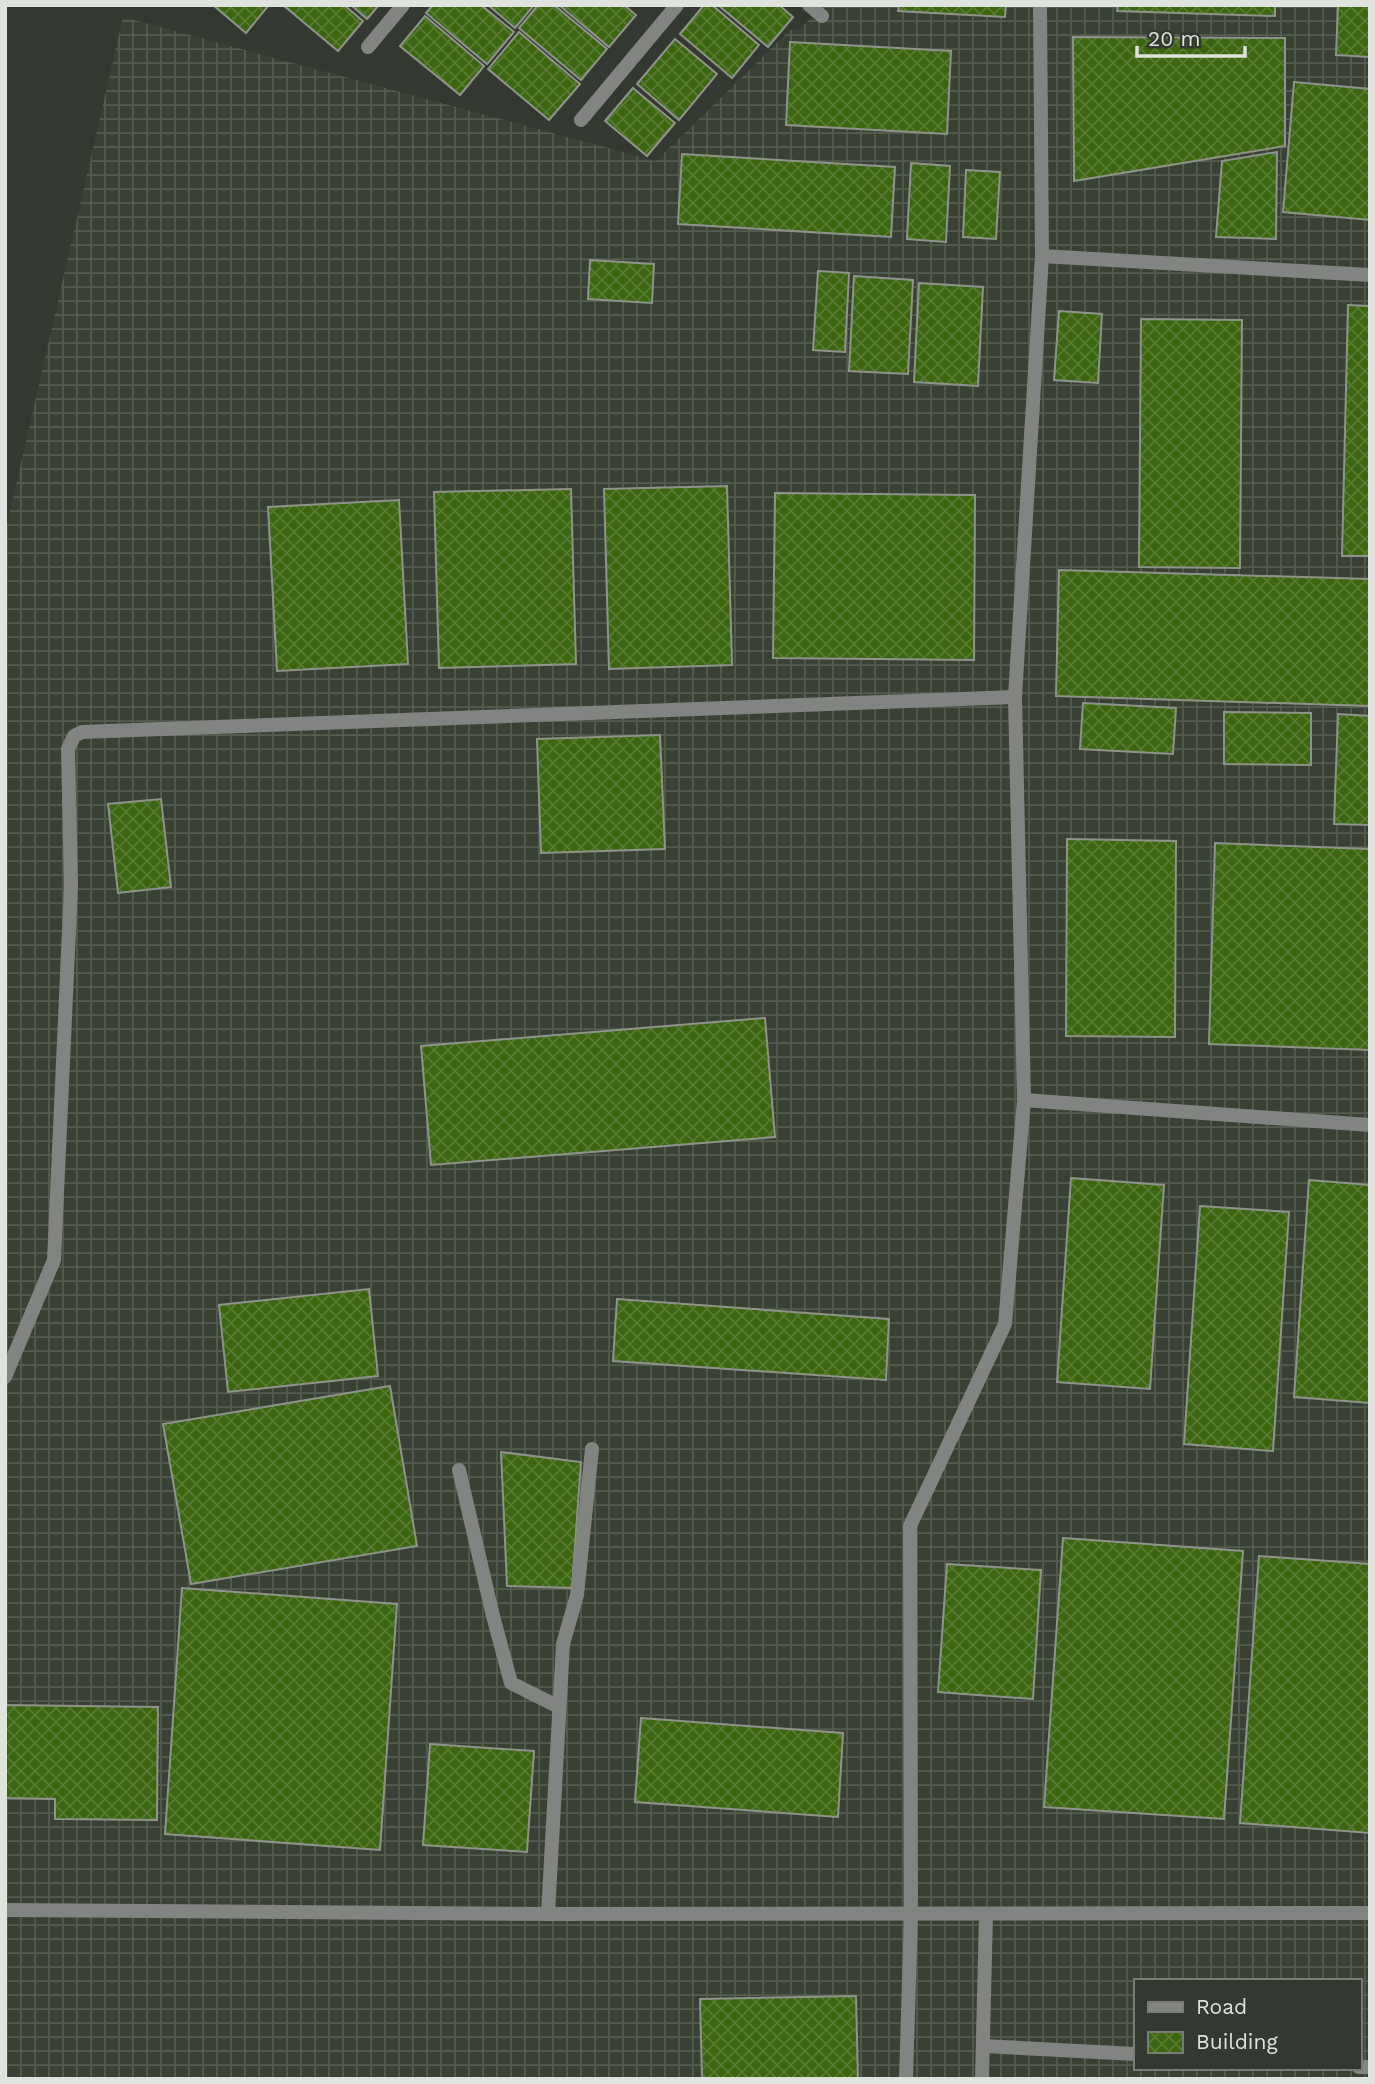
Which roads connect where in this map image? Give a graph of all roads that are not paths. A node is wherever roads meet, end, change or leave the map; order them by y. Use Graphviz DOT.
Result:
graph roads {
  1 [pos="403,5"];
  2 [pos="677,5"];
  3 [pos="809,5"];
  4 [pos="1040,5"];
  5 [pos="822,16"];
  6 [pos="368,47"];
  7 [pos="581,120"];
  8 [pos="1042,256"];
  9 [pos="1370,275"];
  10 [pos="1015,697"];
  11 [pos="1024,1100"];
  12 [pos="1370,1125"];
  13 [pos="5,1377"];
  14 [pos="592,1449"];
  15 [pos="459,1470"];
  16 [pos="559,1707"];
  17 [pos="5,1910"];
  18 [pos="1370,1913"];
  19 [pos="548,1914"];
  20 [pos="911,1914"];
  21 [pos="986,1914"];
  22 [pos="983,2046"];
  23 [pos="1134,2054"];
  24 [pos="906,2079"];
  25 [pos="982,2079"];
  1 -- 6 [label="street"];
  2 -- 7 [label="street"];
  3 -- 5 [label="street"];
  4 -- 8 [label="street"];
  8 -- 9 [label="street"];
  8 -- 10 [label="street"];
  10 -- 11 [label="street"];
  10 -- 13 [label="street"];
  11 -- 12 [label="street"];
  11 -- 20 [label="street"];
  14 -- 16 [label="street"];
  15 -- 16 [label="street"];
  16 -- 19 [label="street"];
  17 -- 19 [label="street"];
  18 -- 21 [label="street"];
  19 -- 20 [label="street"];
  20 -- 21 [label="street"];
  20 -- 24 [label="street"];
  21 -- 22 [label="street"];
  22 -- 23 [label="street"];
  22 -- 25 [label="street"];
}
